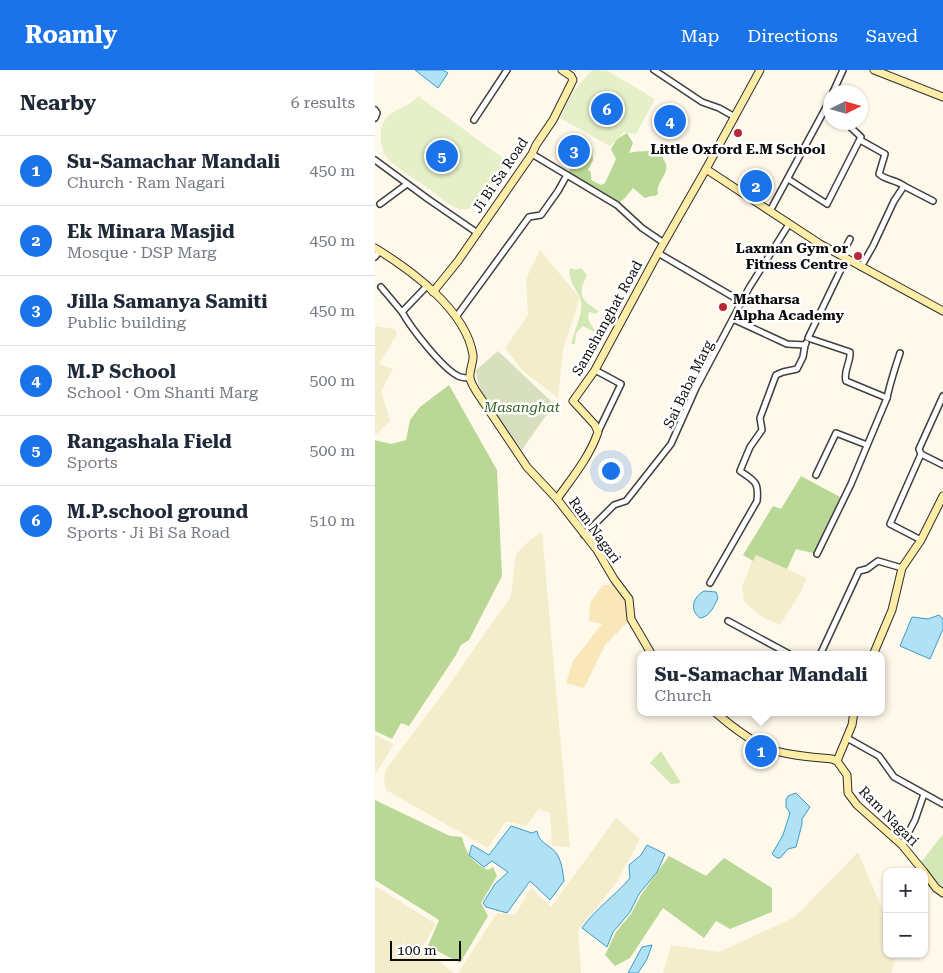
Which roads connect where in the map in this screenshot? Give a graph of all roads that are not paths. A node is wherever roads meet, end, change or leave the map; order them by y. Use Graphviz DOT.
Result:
graph roads {
  1 [pos="507,70"];
  2 [pos="562,70"];
  3 [pos="654,70"];
  4 [pos="759,70"];
  5 [pos="843,70"];
  6 [pos="874,70"];
  7 [pos="836,85"];
  8 [pos="943,97"];
  9 [pos="375,110"];
  10 [pos="735,117"];
  11 [pos="375,118"];
  12 [pos="474,120"];
  13 [pos="823,120"];
  14 [pos="854,130"];
  15 [pos="860,140"];
  16 [pos="532,154"];
  17 [pos="375,160"];
  18 [pos="706,169"];
  19 [pos="567,175"];
  20 [pos="788,179"];
  21 [pos="407,184"];
  22 [pos="904,186"];
  23 [pos="933,201"];
  24 [pos="380,204"];
  25 [pos="770,211"];
  26 [pos="789,224"];
  27 [pos="477,232"];
  28 [pos="850,239"];
  29 [pos="664,243"];
  30 [pos="377,252"];
  31 [pos="658,253"];
  32 [pos="843,257"];
  33 [pos="861,267"];
  34 [pos="381,287"];
  35 [pos="430,289"];
  36 [pos="742,302"];
  37 [pos="943,311"];
  38 [pos="402,312"];
  39 [pos="456,317"];
  40 [pos="733,319"];
  41 [pos="808,338"];
  42 [pos="805,345"];
  43 [pos="900,353"];
  44 [pos="595,370"];
  45 [pos="470,378"];
  46 [pos="943,396"];
  47 [pos="887,398"];
  48 [pos="598,432"];
  49 [pos="867,445"];
  50 [pos="921,454"];
  51 [pos="943,465"];
  52 [pos="816,475"];
  53 [pos="943,496"];
  54 [pos="557,499"];
  55 [pos="584,535"];
  56 [pos="921,540"];
  57 [pos="817,554"];
  58 [pos="902,568"];
  59 [pos="710,583"];
  60 [pos="728,621"];
  61 [pos="650,651"];
  62 [pos="784,651"];
  63 [pos="822,651"];
  64 [pos="875,651"];
  65 [pos="720,716"];
  66 [pos="854,716"];
  67 [pos="847,738"];
  68 [pos="837,761"];
  69 [pos="924,794"];
  70 [pos="943,804"];
  71 [pos="903,845"];
  72 [pos="921,868"];
  73 [pos="928,877"];
  74 [pos="943,893"];
  1 -- 12 [label="street"];
  2 -- 16 [label="main road, Ji Bi Sa Road"];
  3 -- 10 [label="street"];
  4 -- 10 [label="main road, Samshanghat Road"];
  5 -- 7 [label="street"];
  6 -- 8 [label="main road"];
  9 -- 11 [label="street"];
  10 -- 18 [label="main road, Samshanghat Road"];
  13 -- 20 [label="street"];
  14 -- 15 [label="street"];
  15 -- 20 [label="street"];
  15 -- 22 [label="street"];
  16 -- 19 [label="street"];
  16 -- 27 [label="main road, Ji Bi Sa Road"];
  17 -- 21 [label="street"];
  18 -- 25 [label="main road"];
  18 -- 29 [label="main road, Samshanghat Road"];
  19 -- 29 [label="street"];
  19 -- 39 [label="street"];
  20 -- 25 [label="street"];
  21 -- 24 [label="street"];
  21 -- 27 [label="street"];
  22 -- 23 [label="street"];
  22 -- 33 [label="street"];
  25 -- 26 [label="main road"];
  26 -- 32 [label="main road"];
  26 -- 36 [label="street, Sai Baba Marg"];
  27 -- 35 [label="main road, Ji Bi Sa Road"];
  28 -- 32 [label="street"];
  29 -- 31 [label="main road, Samshanghat Road"];
  30 -- 35 [label="main road"];
  31 -- 36 [label="street"];
  31 -- 44 [label="main road, Samshanghat Road"];
  32 -- 33 [label="main road"];
  32 -- 41 [label="street"];
  33 -- 37 [label="main road"];
  34 -- 38 [label="street"];
  35 -- 38 [label="street"];
  35 -- 39 [label="main road"];
  36 -- 40 [label="street, Sai Baba Marg"];
  38 -- 45 [label="street"];
  39 -- 45 [label="main road"];
  40 -- 42 [label="street"];
  40 -- 55 [label="street, Sai Baba Marg"];
  41 -- 42 [label="street"];
  41 -- 47 [label="street"];
  42 -- 59 [label="street"];
  43 -- 47 [label="street"];
  44 -- 48 [label="main road, Samshanghat Road"];
  44 -- 48 [label="street"];
  45 -- 54 [label="main road, Ram Nagari"];
  46 -- 50 [label="street"];
  47 -- 49 [label="street"];
  48 -- 54 [label="main road"];
  49 -- 52 [label="street"];
  49 -- 57 [label="street"];
  50 -- 51 [label="street"];
  50 -- 56 [label="street"];
  53 -- 56 [label="main road"];
  54 -- 55 [label="main road, Ram Nagari"];
  55 -- 61 [label="main road, Ram Nagari"];
  56 -- 58 [label="main road"];
  58 -- 63 [label="street"];
  58 -- 64 [label="main road"];
  60 -- 62 [label="street"];
  65 -- 68 [label="main road"];
  66 -- 67 [label="main road"];
  67 -- 68 [label="main road"];
  67 -- 69 [label="street"];
  68 -- 71 [label="main road, Ram Nagari"];
  69 -- 70 [label="street"];
  69 -- 71 [label="street"];
  71 -- 72 [label="main road, Ram Nagari"];
  73 -- 74 [label="main road, Ram Nagari"];
}
